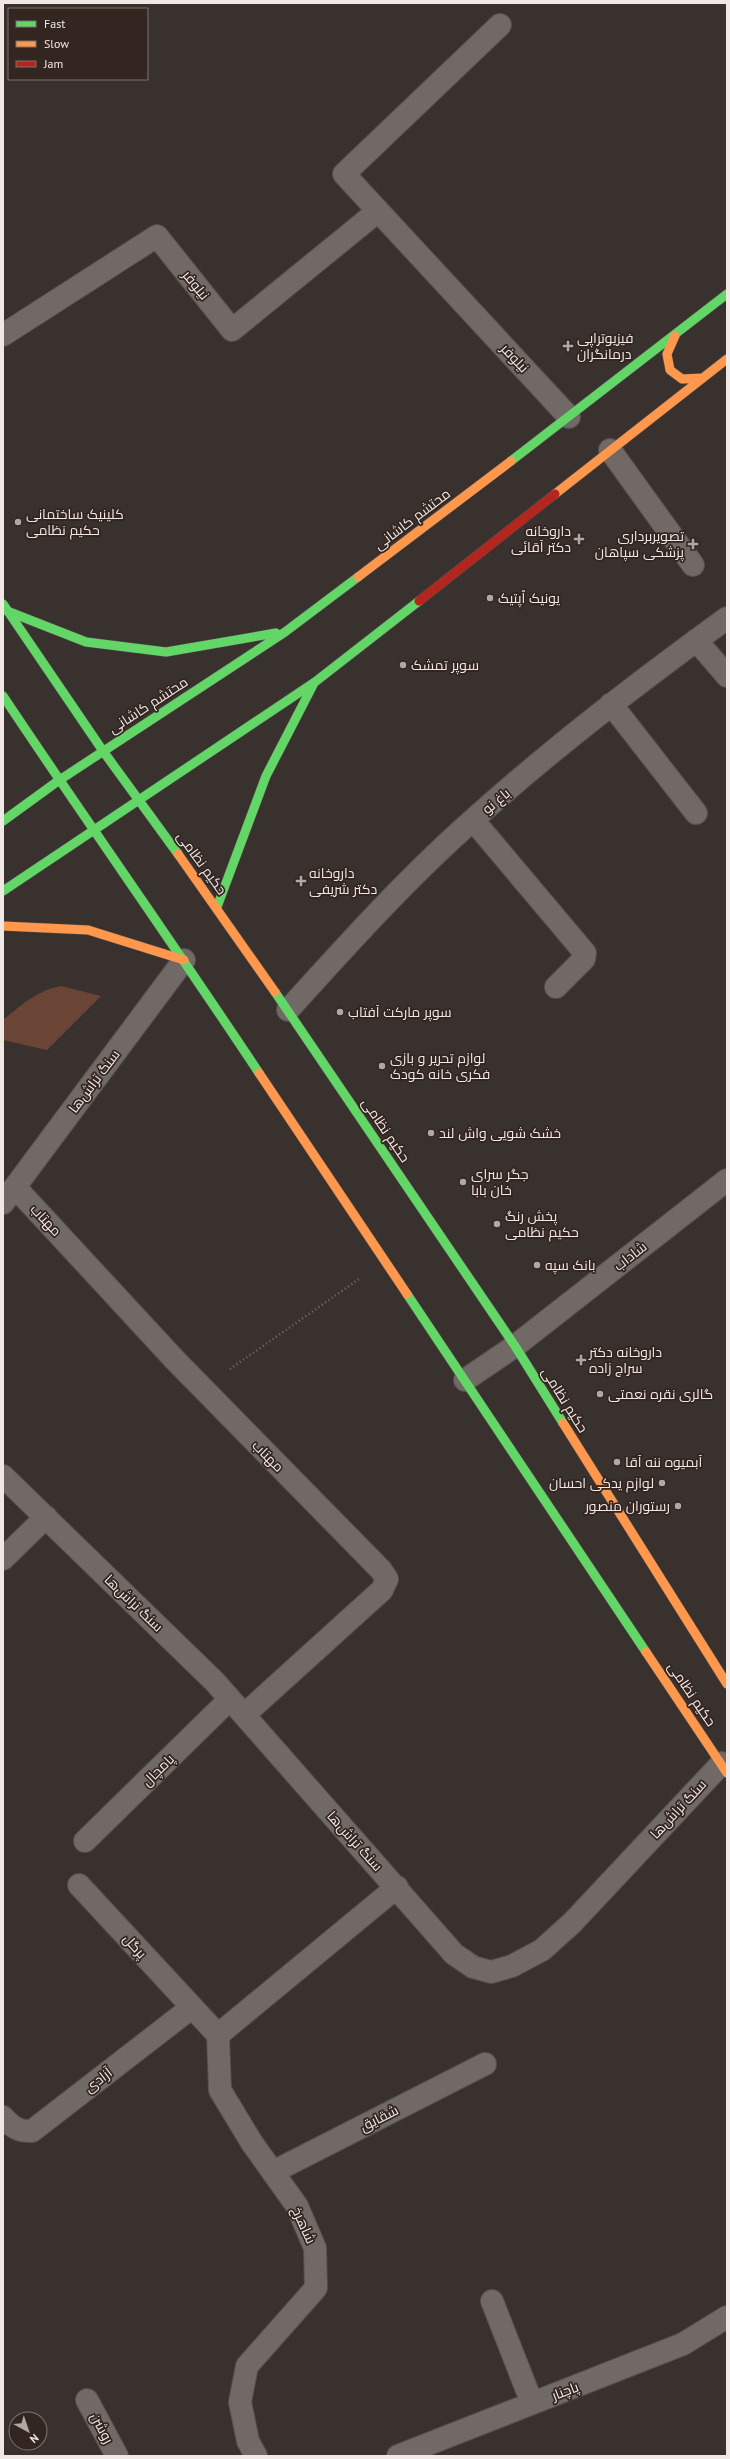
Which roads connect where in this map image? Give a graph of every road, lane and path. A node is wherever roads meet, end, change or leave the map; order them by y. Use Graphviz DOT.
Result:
graph roads {
  1 [pos="500,24"];
  2 [pos="378,211"];
  3 [pos="727,294"];
  4 [pos="3,335"];
  5 [pos="675,336"];
  6 [pos="727,359"];
  7 [pos="703,378"];
  8 [pos="570,417"];
  9 [pos="610,450"];
  10 [pos="693,565"];
  11 [pos="5,608"];
  12 [pos="727,618"];
  13 [pos="285,632"];
  14 [pos="696,640"];
  15 [pos="727,676"];
  16 [pos="315,682"];
  17 [pos="3,696"];
  18 [pos="611,704"];
  19 [pos="103,751"];
  20 [pos="58,781"];
  21 [pos="138,800"];
  22 [pos="696,813"];
  23 [pos="473,820"];
  24 [pos="3,821"];
  25 [pos="92,830"];
  26 [pos="3,891"];
  27 [pos="217,907"];
  28 [pos="3,926"];
  29 [pos="184,960"];
  30 [pos="556,987"];
  31 [pos="288,1010"];
  32 [pos="727,1180"];
  33 [pos="9,1195"];
  34 [pos="385,1260"];
  35 [pos="514,1346"];
  36 [pos="465,1380"];
  37 [pos="202,1388"];
  38 [pos="3,1476"];
  39 [pos="46,1518"];
  40 [pos="3,1559"];
  41 [pos="727,1684"];
  42 [pos="230,1699"];
  43 [pos="244,1715"];
  44 [pos="724,1768"];
  45 [pos="85,1842"];
  46 [pos="79,1885"];
  47 [pos="397,1887"];
  48 [pos="191,2008"];
  49 [pos="218,2035"];
  50 [pos="485,2064"];
  51 [pos="3,2118"];
  52 [pos="272,2172"];
  53 [pos="492,2301"];
  54 [pos="727,2317"];
  55 [pos="87,2400"];
  56 [pos="532,2403"];
  57 [pos="117,2456"];
  58 [pos="256,2456"];
  59 [pos="398,2456"];
  1 -- 2 [label="street, نیلوفر"];
  2 -- 4 [label="street, نیلوفر"];
  2 -- 8 [label="street, نیلوفر"];
  3 -- 5 [label="main road, محتشم کاشانی"];
  5 -- 7 [label="main road"];
  5 -- 8 [label="main road, محتشم کاشانی"];
  6 -- 7 [label="main road"];
  7 -- 9 [label="main road"];
  8 -- 13 [label="main road, محتشم کاشانی"];
  9 -- 10 [label="street"];
  9 -- 16 [label="main road"];
  11 -- 13 [label="main road"];
  11 -- 19 [label="main road, حکیم نظامی"];
  12 -- 14 [label="street, باغ نو"];
  13 -- 19 [label="main road, محتشم کاشانی"];
  14 -- 15 [label="street"];
  14 -- 18 [label="street, باغ نو"];
  16 -- 21 [label="main road"];
  16 -- 27 [label="main road"];
  17 -- 20 [label="main road, حکیم نظامی"];
  18 -- 22 [label="street"];
  18 -- 23 [label="street, باغ نو"];
  19 -- 20 [label="main road, محتشم کاشانی"];
  19 -- 21 [label="main road, حکیم نظامی"];
  20 -- 24 [label="main road, محتشم کاشانی"];
  20 -- 25 [label="main road, حکیم نظامی"];
  21 -- 25 [label="main road"];
  21 -- 27 [label="main road, حکیم نظامی"];
  23 -- 30 [label="street"];
  23 -- 31 [label="street, باغ نو"];
  25 -- 26 [label="main road"];
  25 -- 29 [label="main road, حکیم نظامی"];
  27 -- 31 [label="main road, حکیم نظامی"];
  28 -- 29 [label="main road"];
  29 -- 33 [label="street, سنگ تراش‌ها"];
  29 -- 34 [label="main road, حکیم نظامی"];
  31 -- 35 [label="main road, حکیم نظامی"];
  32 -- 35 [label="street, شاداب"];
  33 -- 37 [label="street, مهتاب"];
  34 -- 36 [label="main road, حکیم نظامی"];
  34 -- 37 [label="path"];
  35 -- 36 [label="street, شاداب"];
  35 -- 41 [label="main road, حکیم نظامی"];
  36 -- 44 [label="main road, حکیم نظامی"];
  37 -- 43 [label="street, مهتاب"];
  38 -- 39 [label="street, سنگ تراش‌ها"];
  39 -- 40 [label="street"];
  39 -- 42 [label="street, سنگ تراش‌ها"];
  42 -- 43 [label="street, سنگ تراش‌ها"];
  42 -- 45 [label="street, پامچال"];
  43 -- 47 [label="street, سنگ تراش‌ها"];
  44 -- 47 [label="street, سنگ تراش‌ها"];
  46 -- 48 [label="street, پرگل"];
  47 -- 49 [label="street"];
  48 -- 49 [label="street, پرگل"];
  48 -- 51 [label="street, آزادی"];
  49 -- 52 [label="street, شاهرخ"];
  50 -- 52 [label="street, شقایق"];
  52 -- 58 [label="street, شاهرخ"];
  53 -- 56 [label="street"];
  54 -- 56 [label="street, پاچنار"];
  55 -- 57 [label="street, روشن"];
  56 -- 59 [label="street, پاچنار"];
}
